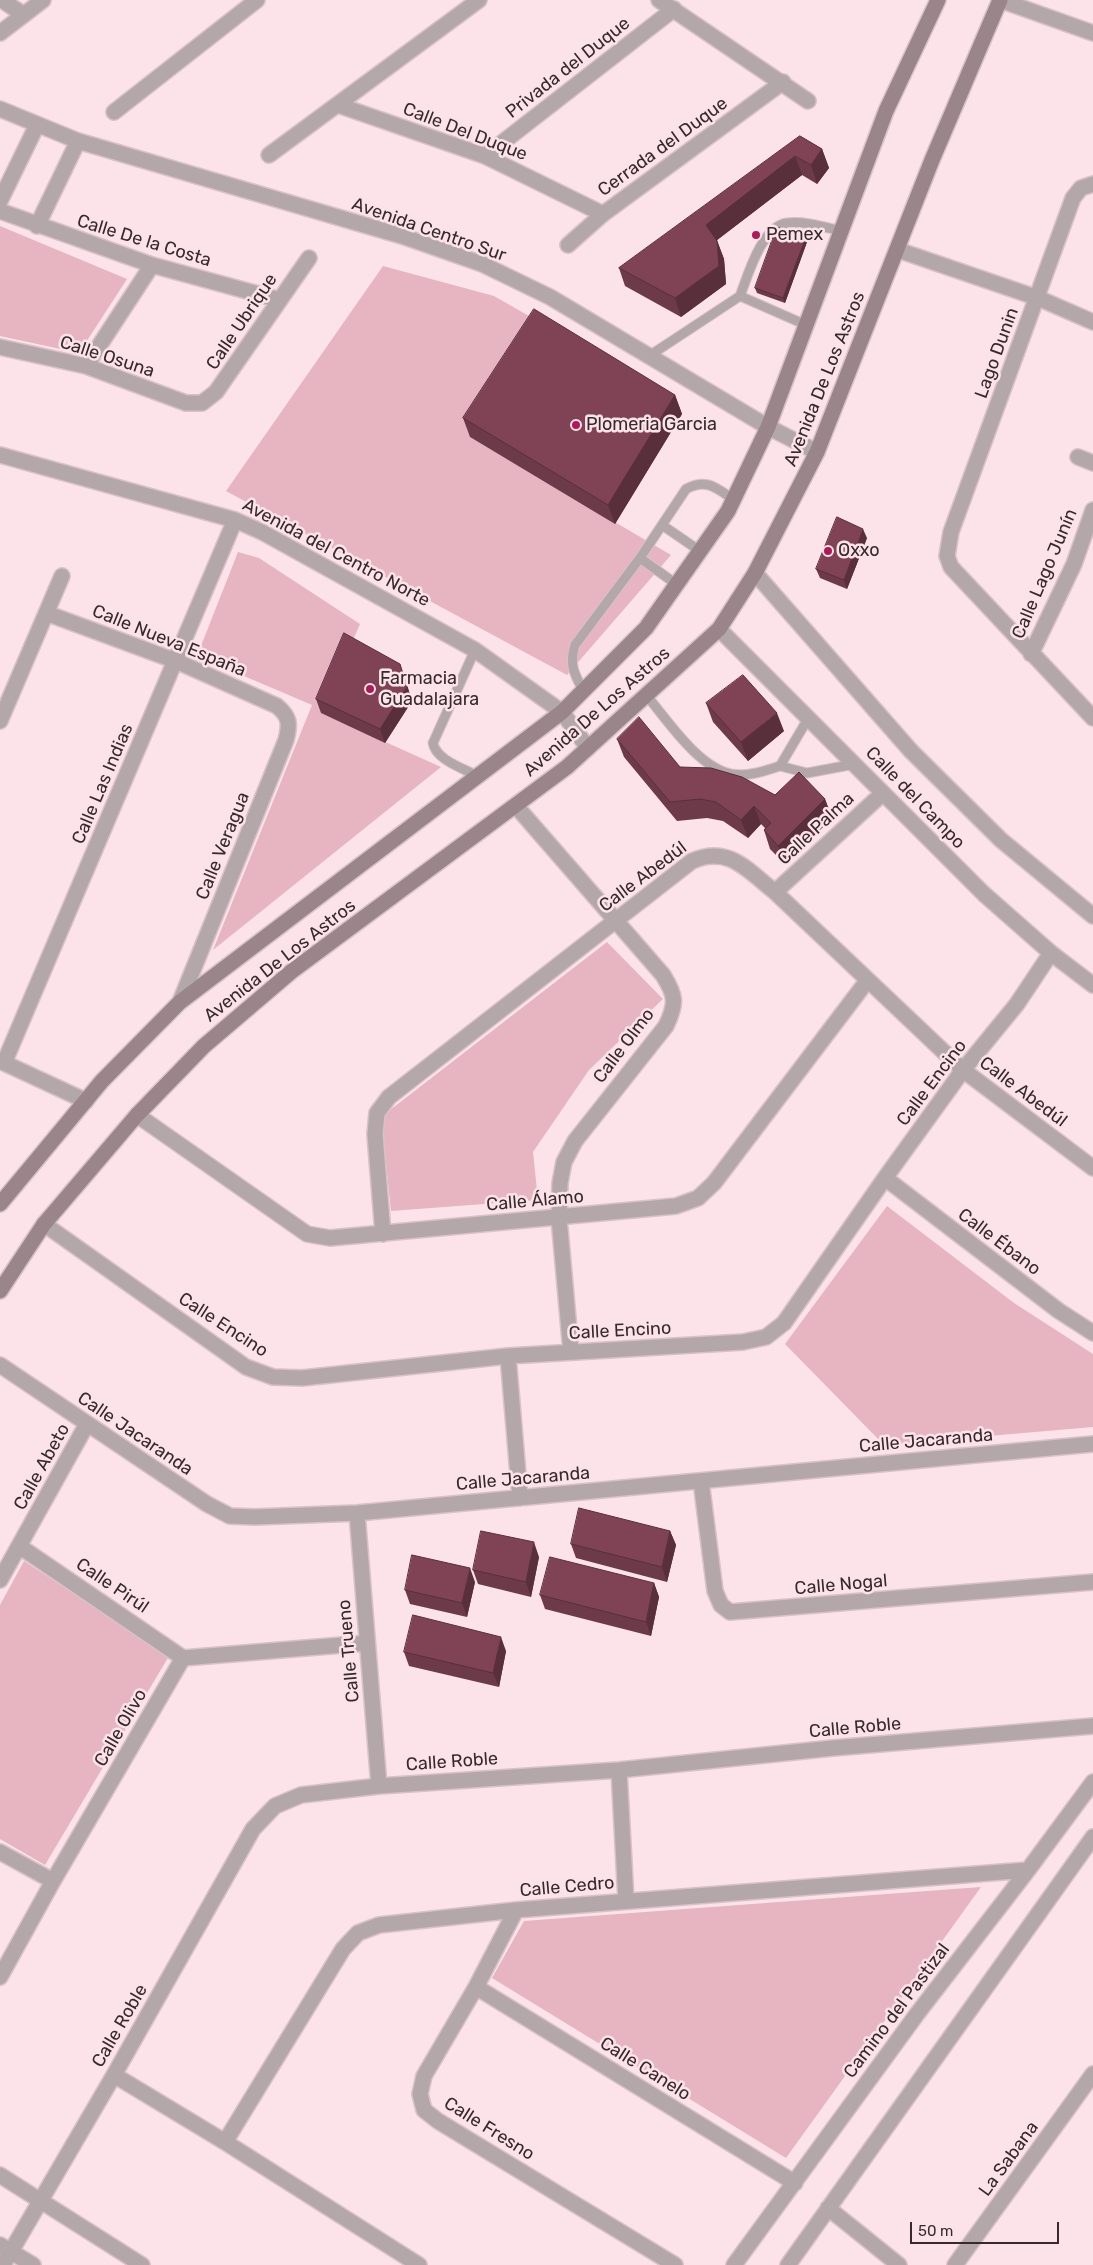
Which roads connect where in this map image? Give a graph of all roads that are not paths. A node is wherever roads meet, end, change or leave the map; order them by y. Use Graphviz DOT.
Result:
graph roads {
  1 [pos="2,0"];
  2 [pos="43,0"];
  3 [pos="257,0"];
  4 [pos="479,0"];
  5 [pos="658,0"];
  6 [pos="938,0"];
  7 [pos="1000,0"];
  8 [pos="674,10"];
  9 [pos="24,15"];
  10 [pos="0,33"];
  11 [pos="1093,33"];
  12 [pos="782,82"];
  13 [pos="808,101"];
  14 [pos="338,105"];
  15 [pos="0,109"];
  16 [pos="114,112"];
  17 [pos="36,125"];
  18 [pos="78,141"];
  19 [pos="269,155"];
  20 [pos="485,156"];
  21 [pos="1093,184"];
  22 [pos="0,201"];
  23 [pos="0,211"];
  24 [pos="603,214"];
  25 [pos="37,226"];
  26 [pos="841,230"];
  27 [pos="568,245"];
  28 [pos="898,250"];
  29 [pos="309,258"];
  30 [pos="152,265"];
  31 [pos="740,296"];
  32 [pos="1038,298"];
  33 [pos="280,300"];
  34 [pos="1093,322"];
  35 [pos="806,325"];
  36 [pos="0,347"];
  37 [pos="649,356"];
  38 [pos="86,366"];
  39 [pos="202,403"];
  40 [pos="768,427"];
  41 [pos="818,452"];
  42 [pos="0,455"];
  43 [pos="1078,457"];
  44 [pos="1093,463"];
  45 [pos="733,499"];
  46 [pos="1093,510"];
  47 [pos="236,520"];
  48 [pos="662,526"];
  49 [pos="700,551"];
  50 [pos="640,558"];
  51 [pos="755,573"];
  52 [pos="62,576"];
  53 [pos="676,584"];
  54 [pos="46,613"];
  55 [pos="719,628"];
  56 [pos="475,650"];
  57 [pos="1031,654"];
  58 [pos="176,661"];
  59 [pos="583,690"];
  60 [pos="647,696"];
  61 [pos="277,706"];
  62 [pos="562,712"];
  63 [pos="809,717"];
  64 [pos="1093,718"];
  65 [pos="0,721"];
  66 [pos="588,748"];
  67 [pos="856,764"];
  68 [pos="780,766"];
  69 [pos="477,776"];
  70 [pos="882,794"];
  71 [pos="516,806"];
  72 [pos="774,892"];
  73 [pos="1093,916"];
  74 [pos="615,922"];
  75 [pos="1051,953"];
  76 [pos="867,981"];
  77 [pos="1093,985"];
  78 [pos="180,1002"];
  79 [pos="2,1062"];
  80 [pos="963,1070"];
  81 [pos="86,1101"];
  82 [pos="137,1115"];
  83 [pos="1093,1168"];
  84 [pos="885,1178"];
  85 [pos="0,1204"];
  86 [pos="559,1218"];
  87 [pos="44,1224"];
  88 [pos="384,1234"];
  89 [pos="0,1291"];
  90 [pos="1093,1332"];
  91 [pos="571,1352"];
  92 [pos="508,1356"];
  93 [pos="0,1365"];
  94 [pos="87,1424"];
  95 [pos="1093,1444"];
  96 [pos="701,1481"];
  97 [pos="520,1498"];
  98 [pos="356,1513"];
  99 [pos="19,1546"];
  100 [pos="0,1580"];
  101 [pos="1093,1582"];
  102 [pos="367,1643"];
  103 [pos="183,1658"];
  104 [pos="1093,1726"];
  105 [pos="619,1770"];
  106 [pos="1093,1782"];
  107 [pos="379,1786"];
  108 [pos="1093,1837"];
  109 [pos="0,1852"];
  110 [pos="1028,1870"];
  111 [pos="53,1881"];
  112 [pos="626,1901"];
  113 [pos="516,1910"];
  114 [pos="0,1977"];
  115 [pos="476,1987"];
  116 [pos="1093,2074"];
  117 [pos="114,2075"];
  118 [pos="225,2142"];
  119 [pos="0,2175"];
  120 [pos="795,2183"];
  121 [pos="40,2201"];
  122 [pos="828,2208"];
  123 [pos="5,2248"];
  124 [pos="3,2265"];
  125 [pos="33,2265"];
  126 [pos="142,2265"];
  127 [pos="419,2265"];
  128 [pos="675,2265"];
  129 [pos="734,2265"];
  130 [pos="788,2265"];
  131 [pos="899,2265"];
  132 [pos="955,2265"];
  1 -- 9 [label="street"];
  2 -- 9 [label="street"];
  3 -- 16 [label="street"];
  4 -- 14 [label="street"];
  5 -- 8 [label="street"];
  6 -- 26 [label="main road, Avenida De Los Astros"];
  7 -- 11 [label="street"];
  7 -- 28 [label="main road, Avenida De Los Astros"];
  8 -- 12 [label="street"];
  8 -- 20 [label="street, Privada del Duque"];
  9 -- 10 [label="street"];
  12 -- 13 [label="street"];
  12 -- 24 [label="street, Cerrada del Duque"];
  14 -- 19 [label="street"];
  14 -- 20 [label="street, Calle Del Duque"];
  15 -- 17 [label="street, Avenida Centro Sur"];
  17 -- 18 [label="street, Avenida Centro Sur"];
  17 -- 22 [label="street"];
  18 -- 25 [label="street"];
  18 -- 37 [label="street, Avenida Centro Sur"];
  20 -- 24 [label="street, Calle Del Duque"];
  21 -- 32 [label="street, Lago Dunin"];
  23 -- 25 [label="street, Calle De la Costa"];
  24 -- 27 [label="street, Cerrada del Duque"];
  25 -- 30 [label="street, Calle De la Costa"];
  26 -- 31 [label="lane"];
  26 -- 35 [label="main road, Avenida De Los Astros"];
  28 -- 32 [label="street"];
  28 -- 41 [label="main road, Avenida De Los Astros"];
  29 -- 33 [label="street, Calle Ubrique"];
  30 -- 33 [label="street, Calle De la Costa"];
  30 -- 38 [label="street"];
  31 -- 35 [label="lane"];
  31 -- 37 [label="lane"];
  32 -- 34 [label="street"];
  32 -- 57 [label="street, Lago Dunin"];
  33 -- 39 [label="street, Calle Ubrique"];
  35 -- 40 [label="main road, Avenida De Los Astros"];
  36 -- 38 [label="street, Calle Osuna"];
  37 -- 40 [label="street, Avenida Centro Sur"];
  38 -- 39 [label="street, Calle Osuna"];
  40 -- 41 [label="street, Avenida Centro Sur"];
  40 -- 45 [label="main road, Avenida De Los Astros"];
  41 -- 51 [label="main road, Avenida De Los Astros"];
  42 -- 47 [label="street, Avenida del Centro Norte"];
  43 -- 44 [label="street"];
  45 -- 48 [label="lane"];
  45 -- 49 [label="main road, Avenida De Los Astros"];
  46 -- 57 [label="street, Calle Lago Junín"];
  47 -- 56 [label="street, Avenida del Centro Norte"];
  47 -- 58 [label="street, Calle Las Indias"];
  48 -- 49 [label="lane"];
  48 -- 50 [label="lane"];
  49 -- 53 [label="main road, Avenida De Los Astros"];
  50 -- 53 [label="lane"];
  50 -- 59 [label="lane"];
  51 -- 55 [label="main road, Avenida De Los Astros"];
  51 -- 73 [label="street, Calle del Campo"];
  52 -- 54 [label="street"];
  53 -- 59 [label="main road, Avenida De Los Astros"];
  54 -- 58 [label="street, Calle Nueva España"];
  54 -- 65 [label="street"];
  55 -- 60 [label="main road, Avenida De Los Astros"];
  55 -- 63 [label="street, Calle del Campo"];
  56 -- 62 [label="street, Avenida del Centro Norte"];
  56 -- 69 [label="lane"];
  57 -- 64 [label="street"];
  58 -- 61 [label="street, Calle Nueva España"];
  58 -- 79 [label="street, Calle Las Indias"];
  59 -- 62 [label="main road, Avenida De Los Astros"];
  60 -- 66 [label="main road, Avenida De Los Astros"];
  60 -- 68 [label="lane"];
  61 -- 78 [label="street, Calle Veragua"];
  62 -- 66 [label="street, Avenida del Centro Norte"];
  62 -- 69 [label="main road, Avenida De Los Astros"];
  63 -- 67 [label="street, Calle del Campo"];
  63 -- 68 [label="lane"];
  66 -- 71 [label="main road, Avenida De Los Astros"];
  67 -- 68 [label="lane"];
  67 -- 70 [label="street, Calle del Campo"];
  69 -- 78 [label="main road, Avenida De Los Astros"];
  70 -- 72 [label="street, Calle Palma"];
  70 -- 75 [label="street, Calle del Campo"];
  71 -- 74 [label="street, Calle Olmo"];
  71 -- 82 [label="main road, Avenida De Los Astros"];
  72 -- 74 [label="street, Calle Abedúl"];
  72 -- 76 [label="street, Calle Abedúl"];
  74 -- 86 [label="street, Calle Olmo"];
  74 -- 88 [label="street, Calle Abedúl"];
  75 -- 77 [label="street, Calle del Campo"];
  75 -- 80 [label="street, Calle Encino"];
  76 -- 80 [label="street, Calle Abedúl"];
  76 -- 86 [label="street, Calle Álamo"];
  78 -- 81 [label="main road, Avenida De Los Astros"];
  79 -- 81 [label="street"];
  80 -- 83 [label="street, Calle Abedúl"];
  80 -- 84 [label="street, Calle Encino"];
  81 -- 85 [label="main road, Avenida De Los Astros"];
  82 -- 87 [label="main road, Avenida De Los Astros"];
  82 -- 88 [label="street, Calle Álamo"];
  84 -- 90 [label="street, Calle Ébano"];
  84 -- 91 [label="street, Calle Encino"];
  86 -- 88 [label="street, Calle Álamo"];
  86 -- 91 [label="street, Calle Olmo"];
  87 -- 89 [label="main road, Avenida De Los Astros"];
  87 -- 92 [label="street, Calle Encino"];
  91 -- 92 [label="street, Calle Encino"];
  92 -- 97 [label="street"];
  93 -- 94 [label="street, Calle Jacaranda"];
  94 -- 98 [label="street, Calle Jacaranda"];
  94 -- 99 [label="street, Calle Abeto"];
  95 -- 96 [label="street, Calle Jacaranda"];
  96 -- 97 [label="street, Calle Jacaranda"];
  96 -- 101 [label="street, Calle Nogal"];
  97 -- 98 [label="street, Calle Jacaranda"];
  98 -- 102 [label="street, Calle Trueno"];
  99 -- 100 [label="street, Calle Abeto"];
  99 -- 103 [label="street, Calle Pirúl"];
  102 -- 103 [label="street"];
  102 -- 107 [label="street, Calle Trueno"];
  103 -- 111 [label="street, Calle Olivo"];
  104 -- 105 [label="street, Calle Roble"];
  105 -- 107 [label="street, Calle Roble"];
  105 -- 112 [label="street"];
  106 -- 110 [label="street, Camino del Pastizal"];
  107 -- 117 [label="street, Calle Roble"];
  108 -- 122 [label="street"];
  109 -- 111 [label="street"];
  110 -- 112 [label="street, Calle Cedro"];
  110 -- 120 [label="street, Camino del Pastizal"];
  111 -- 114 [label="street, Calle Olivo"];
  112 -- 113 [label="street, Calle Cedro"];
  113 -- 115 [label="street, Calle Fresno"];
  113 -- 118 [label="street, Calle Cedro"];
  115 -- 120 [label="street, Calle Canelo"];
  115 -- 128 [label="street, Calle Fresno"];
  116 -- 132 [label="street, La Sabana"];
  117 -- 118 [label="street"];
  117 -- 121 [label="street, Calle Roble"];
  118 -- 127 [label="street"];
  119 -- 121 [label="street"];
  120 -- 129 [label="street, Camino del Pastizal"];
  121 -- 123 [label="street, Calle Roble"];
  121 -- 126 [label="street"];
  122 -- 130 [label="street"];
  122 -- 131 [label="street"];
  123 -- 124 [label="street, Calle Roble"];
  123 -- 125 [label="street"];
}
